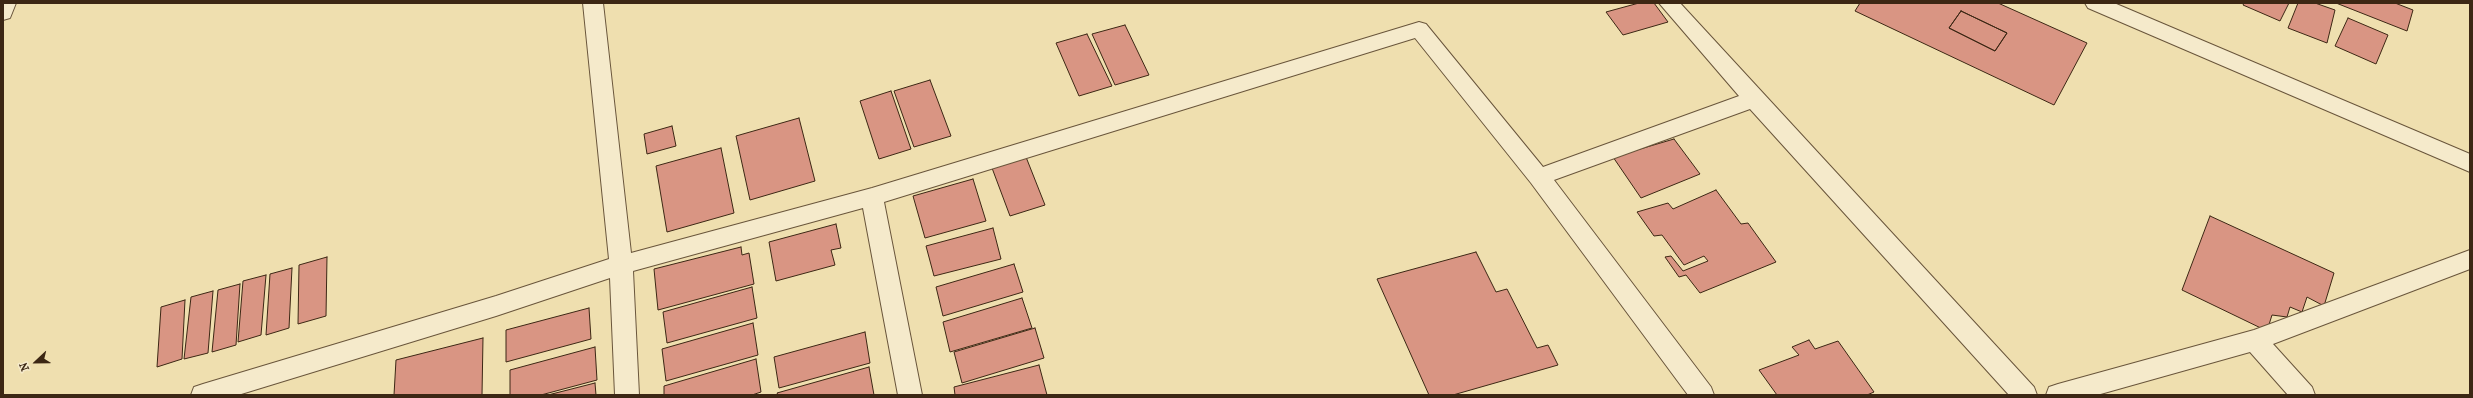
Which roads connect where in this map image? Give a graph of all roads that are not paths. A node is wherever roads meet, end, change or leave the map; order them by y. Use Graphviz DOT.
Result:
graph roads {
  1 [pos="6,3"];
  2 [pos="593,3"];
  3 [pos="1669,3"];
  4 [pos="2095,3"];
  5 [pos="3,13"];
  6 [pos="1754,99"];
  7 [pos="2470,163"];
  8 [pos="1539,177"];
  9 [pos="872,197"];
  10 [pos="2470,259"];
  11 [pos="621,265"];
  12 [pos="2255,340"];
  13 [pos="202,395"];
  14 [pos="627,395"];
  15 [pos="910,395"];
  16 [pos="1702,395"];
  17 [pos="2025,395"];
  18 [pos="2058,395"];
  19 [pos="2303,395"];
  1 -- 5 [label="street"];
  2 -- 11 [label="street"];
  3 -- 6 [label="street"];
  4 -- 7 [label="street"];
  6 -- 8 [label="street"];
  6 -- 17 [label="street"];
  8 -- 9 [label="street"];
  8 -- 16 [label="street"];
  9 -- 11 [label="street"];
  9 -- 15 [label="street"];
  10 -- 12 [label="street"];
  11 -- 13 [label="street"];
  11 -- 14 [label="street"];
  12 -- 18 [label="street"];
  12 -- 19 [label="street"];
}
